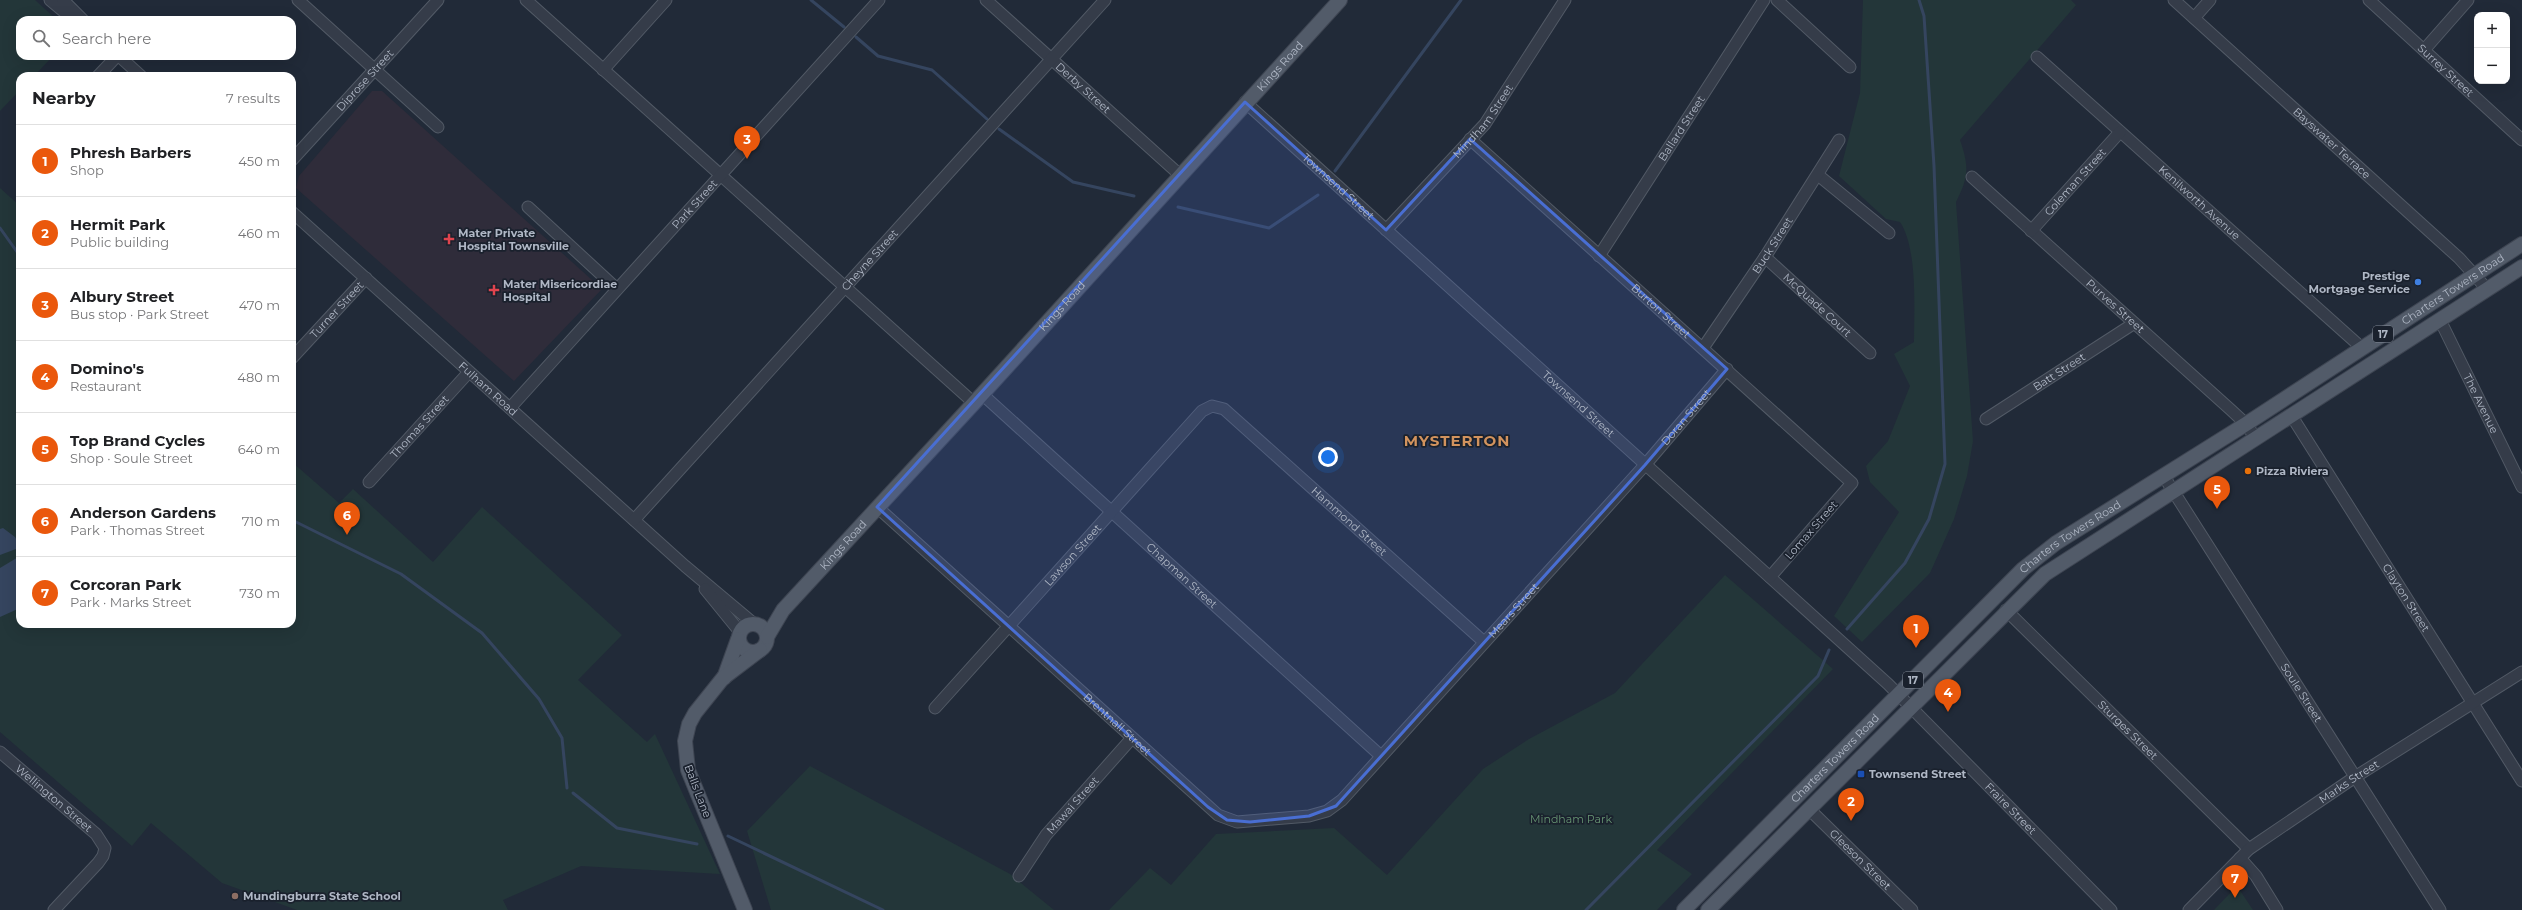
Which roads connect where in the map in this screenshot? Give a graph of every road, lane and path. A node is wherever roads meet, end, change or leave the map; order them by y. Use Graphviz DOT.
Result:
graph roads {
  1 [pos="50,0"];
  2 [pos="63,0"];
  3 [pos="298,0"];
  4 [pos="438,0"];
  5 [pos="526,0"];
  6 [pos="666,0"];
  7 [pos="879,0"];
  8 [pos="986,0"];
  9 [pos="1105,0"];
  10 [pos="1340,0"];
  11 [pos="1565,0"];
  12 [pos="1764,0"];
  13 [pos="1777,0"];
  14 [pos="2174,0"];
  15 [pos="2210,0"];
  16 [pos="2369,0"];
  17 [pos="2468,0"];
  18 [pos="69,16"];
  19 [pos="79,16"];
  20 [pos="2194,18"];
  21 [pos="2424,50"];
  22 [pos="2037,57"];
  23 [pos="1051,59"];
  24 [pos="114,60"];
  25 [pos="123,60"];
  26 [pos="1850,67"];
  27 [pos="374,70"];
  28 [pos="603,70"];
  29 [pos="102,72"];
  30 [pos="136,72"];
  31 [pos="1245,102"];
  32 [pos="438,127"];
  33 [pos="2120,132"];
  34 [pos="1470,139"];
  35 [pos="1839,140"];
  36 [pos="2522,140"];
  37 [pos="296,156"];
  38 [pos="1180,174"];
  39 [pos="720,175"];
  40 [pos="1818,175"];
  41 [pos="1972,177"];
  42 [pos="528,207"];
  43 [pos="296,216"];
  44 [pos="1386,230"];
  45 [pos="2031,231"];
  46 [pos="1889,233"];
  47 [pos="2522,244"];
  48 [pos="1599,256"];
  49 [pos="1765,257"];
  50 [pos="2522,267"];
  51 [pos="2474,274"];
  52 [pos="366,278"];
  53 [pos="845,287"];
  54 [pos="617,289"];
  55 [pos="2487,290"];
  56 [pos="2440,320"];
  57 [pos="2133,324"];
  58 [pos="1703,348"];
  59 [pos="2362,348"];
  60 [pos="1870,353"];
  61 [pos="296,354"];
  62 [pos="1727,369"];
  63 [pos="469,372"];
  64 [pos="978,399"];
  65 [pos="1212,406"];
  66 [pos="510,408"];
  67 [pos="2290,415"];
  68 [pos="1986,419"];
  69 [pos="2246,424"];
  70 [pos="2254,438"];
  71 [pos="1645,465"];
  72 [pos="2163,475"];
  73 [pos="369,482"];
  74 [pos="1852,483"];
  75 [pos="2522,487"];
  76 [pos="2174,490"];
  77 [pos="876,507"];
  78 [pos="1111,512"];
  79 [pos="634,520"];
  80 [pos="685,566"];
  81 [pos="1770,577"];
  82 [pos="783,610"];
  83 [pos="2006,610"];
  84 [pos="755,624"];
  85 [pos="1010,626"];
  86 [pos="739,636"];
  87 [pos="767,637"];
  88 [pos="1484,642"];
  89 [pos="760,650"];
  90 [pos="2522,672"];
  91 [pos="723,678"];
  92 [pos="1898,695"];
  93 [pos="2474,704"];
  94 [pos="935,708"];
  95 [pos="1910,708"];
  96 [pos="1132,738"];
  97 [pos="0,752"];
  98 [pos="1381,756"];
  99 [pos="2355,777"];
  100 [pos="2522,781"];
  101 [pos="1809,809"];
  102 [pos="2249,849"];
  103 [pos="2240,858"];
  104 [pos="1019,876"];
  105 [pos="1700,894"];
  106 [pos="1712,909"];
  107 [pos="54,910"];
  108 [pos="745,910"];
  109 [pos="1684,910"];
  110 [pos="1912,910"];
  111 [pos="2111,910"];
  112 [pos="2189,910"];
  113 [pos="2277,910"];
  114 [pos="2440,910"];
  1 -- 18 [label="street"];
  2 -- 19 [label="street"];
  3 -- 27 [label="street"];
  4 -- 27 [label="street, Diprose Street"];
  5 -- 28 [label="street, Chapman Street"];
  6 -- 28 [label="street"];
  7 -- 39 [label="street, Park Street"];
  8 -- 23 [label="street, Derby Street"];
  9 -- 23 [label="street, Cheyne Street"];
  10 -- 31 [label="main road, Kings Road"];
  11 -- 34 [label="street, Mindham Street"];
  12 -- 48 [label="street, Ballard Street"];
  13 -- 26 [label="street"];
  14 -- 20 [label="street, Bayswater Terrace"];
  15 -- 20 [label="street"];
  16 -- 21 [label="street, Surrey Street"];
  17 -- 21 [label="street"];
  20 -- 51 [label="street, Bayswater Terrace"];
  21 -- 36 [label="street, Surrey Street"];
  22 -- 33 [label="street, Kenilworth Avenue"];
  23 -- 38 [label="street, Derby Street"];
  23 -- 53 [label="street, Cheyne Street"];
  24 -- 29 [label="street"];
  25 -- 30 [label="street"];
  27 -- 32 [label="street"];
  27 -- 37 [label="street, Diprose Street"];
  28 -- 39 [label="street, Chapman Street"];
  31 -- 38 [label="main road, Kings Road"];
  31 -- 44 [label="street, Townsend Street"];
  33 -- 45 [label="street, Coleman Street"];
  33 -- 59 [label="street, Kenilworth Avenue"];
  34 -- 44 [label="street, Mindham Street"];
  34 -- 48 [label="street, Burton Street"];
  35 -- 40 [label="street, Buck Street"];
  38 -- 64 [label="main road, Kings Road"];
  39 -- 53 [label="street, Chapman Street"];
  39 -- 54 [label="street, Park Street"];
  40 -- 46 [label="street"];
  40 -- 49 [label="street, Buck Street"];
  41 -- 45 [label="street, Purves Street"];
  42 -- 54 [label="street"];
  43 -- 52 [label="street, Fulham Road"];
  44 -- 71 [label="street, Townsend Street"];
  45 -- 57 [label="street, Purves Street"];
  47 -- 51 [label="main road, Charters Towers Road / 17"];
  48 -- 58 [label="street, Burton Street"];
  49 -- 58 [label="street, Buck Street"];
  49 -- 60 [label="street, McQuade Court"];
  50 -- 55 [label="main road, Charters Towers Road / 17"];
  51 -- 55 [label="street, Bayswater Terrace"];
  51 -- 59 [label="main road, Charters Towers Road / 17"];
  52 -- 61 [label="street, Turner Street"];
  52 -- 63 [label="street, Fulham Road"];
  53 -- 64 [label="street, Chapman Street"];
  53 -- 79 [label="street, Cheyne Street"];
  54 -- 66 [label="street, Park Street"];
  55 -- 56 [label="main road, Charters Towers Road / 17"];
  56 -- 67 [label="main road, Charters Towers Road / 17"];
  56 -- 75 [label="street, The Avenue"];
  57 -- 68 [label="street, Batt Street"];
  57 -- 69 [label="street, Purves Street"];
  58 -- 62 [label="street, Burton Street"];
  59 -- 69 [label="main road, Charters Towers Road / 17"];
  62 -- 71 [label="street, Doran Street"];
  62 -- 74 [label="street, Burton Street"];
  63 -- 66 [label="street, Fulham Road"];
  63 -- 73 [label="street, Thomas Street"];
  64 -- 77 [label="main road, Kings Road"];
  64 -- 78 [label="street, Chapman Street"];
  65 -- 78 [label="street, Lawson Street"];
  65 -- 88 [label="street, Hammond Street"];
  66 -- 79 [label="street, Fulham Road"];
  67 -- 70 [label="main road, Charters Towers Road / 17"];
  67 -- 93 [label="street, Clayton Street"];
  69 -- 70 [label="street, Purves Street"];
  69 -- 72 [label="main road, Charters Towers Road / 17"];
  70 -- 76 [label="main road, Charters Towers Road / 17"];
  71 -- 81 [label="street, Townsend Street"];
  71 -- 88 [label="street, Mears Street"];
  72 -- 76 [label="street, Soule Street"];
  72 -- 92 [label="main road, Charters Towers Road / 17"];
  74 -- 81 [label="street, Lomax Street"];
  76 -- 83 [label="main road, Charters Towers Road / 17"];
  76 -- 99 [label="street, Soule Street"];
  77 -- 82 [label="main road, Kings Road"];
  77 -- 85 [label="street, Brentnall Street"];
  78 -- 85 [label="street, Lawson Street"];
  78 -- 98 [label="street, Chapman Street"];
  79 -- 80 [label="street, Fulham Road"];
  80 -- 84 [label="street, Fulham Road"];
  80 -- 86 [label="street, Fulham Road"];
  81 -- 92 [label="street, Townsend Street"];
  82 -- 84 [label="main road, Kings Road"];
  82 -- 87 [label="main road, Kings Road"];
  83 -- 95 [label="main road, Charters Towers Road / 17"];
  83 -- 102 [label="street, Sturges Street"];
  84 -- 86 [label="main road"];
  84 -- 87 [label="main road"];
  85 -- 94 [label="street, Lawson Street"];
  85 -- 96 [label="street, Brentnall Street"];
  86 -- 89 [label="main road"];
  86 -- 91 [label="main road, Balls Lane"];
  87 -- 89 [label="main road"];
  88 -- 98 [label="street, Mears Street"];
  89 -- 91 [label="main road, Balls Lane"];
  90 -- 93 [label="street, Marks Street"];
  91 -- 108 [label="main road, Balls Lane"];
  92 -- 95 [label="street, Townsend Street"];
  92 -- 105 [label="main road, Charters Towers Road / 17"];
  93 -- 99 [label="street, Marks Street"];
  93 -- 100 [label="street, Clayton Street"];
  95 -- 101 [label="main road, Charters Towers Road / 17"];
  95 -- 111 [label="street, Fraire Street"];
  96 -- 98 [label="street, Brentnall Street"];
  96 -- 104 [label="street, Mawai Street"];
  97 -- 107 [label="street, Wellington Street"];
  99 -- 102 [label="street, Marks Street"];
  99 -- 114 [label="street, Soule Street"];
  101 -- 106 [label="main road, Charters Towers Road / 17"];
  101 -- 110 [label="street, Gleeson Street"];
  102 -- 103 [label="street, Marks Street"];
  103 -- 112 [label="street, Marks Street"];
  103 -- 113 [label="street"];
  105 -- 106 [label="street"];
  105 -- 109 [label="main road, Charters Towers Road / 17"];
}
